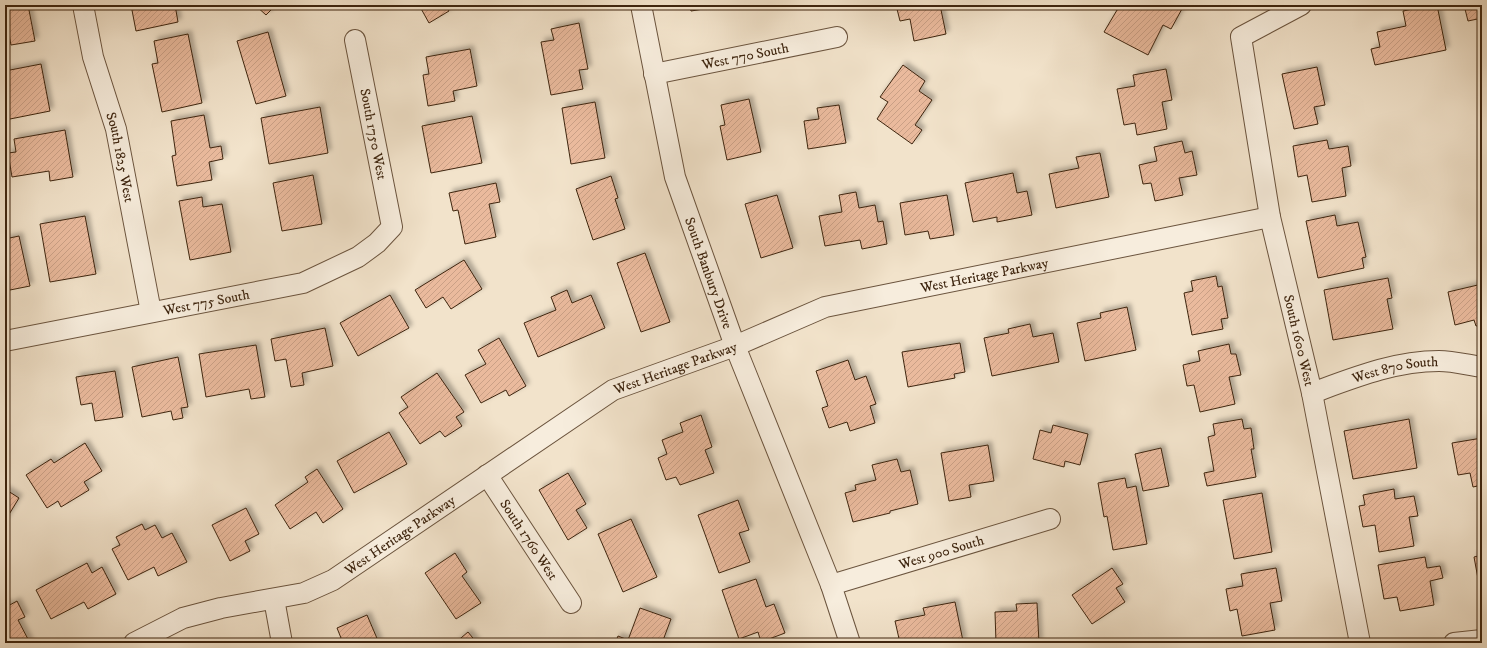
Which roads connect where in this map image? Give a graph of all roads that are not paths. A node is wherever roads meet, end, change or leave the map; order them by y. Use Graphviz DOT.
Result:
graph roads {
  1 [pos="83,5"];
  2 [pos="641,5"];
  3 [pos="1301,5"];
  4 [pos="837,37"];
  5 [pos="355,40"];
  6 [pos="654,74"];
  7 [pos="1270,217"];
  8 [pos="392,227"];
  9 [pos="150,312"];
  10 [pos="5,341"];
  11 [pos="734,346"];
  12 [pos="1482,367"];
  13 [pos="1312,392"];
  14 [pos="487,475"];
  15 [pos="1050,519"];
  16 [pos="831,585"];
  17 [pos="274,599"];
  18 [pos="571,603"];
  19 [pos="1482,640"];
  20 [pos="134,643"];
  21 [pos="282,643"];
  22 [pos="850,643"];
  23 [pos="1360,643"];
  24 [pos="1454,643"];
  1 -- 9 [label="street, South 1825 West"];
  2 -- 6 [label="street, South Banbury Drive"];
  3 -- 7 [label="street, South 1600 West"];
  4 -- 6 [label="street, West 770 South"];
  5 -- 8 [label="street, South 1750 West"];
  6 -- 11 [label="street, South Banbury Drive"];
  7 -- 11 [label="street, West Heritage Parkway"];
  7 -- 13 [label="street, South 1600 West"];
  8 -- 9 [label="street, West 775 South"];
  9 -- 10 [label="street, West 775 South"];
  11 -- 14 [label="street, West Heritage Parkway"];
  11 -- 16 [label="street, South Banbury Drive"];
  12 -- 13 [label="street, West 870 South"];
  13 -- 23 [label="street, South 1600 West"];
  14 -- 17 [label="street, West Heritage Parkway"];
  14 -- 18 [label="street, South 1760 West"];
  15 -- 16 [label="street, West 900 South"];
  16 -- 22 [label="street, South Banbury Drive"];
  17 -- 20 [label="street, West Heritage Parkway"];
  17 -- 21 [label="street"];
  19 -- 24 [label="street"];
}
